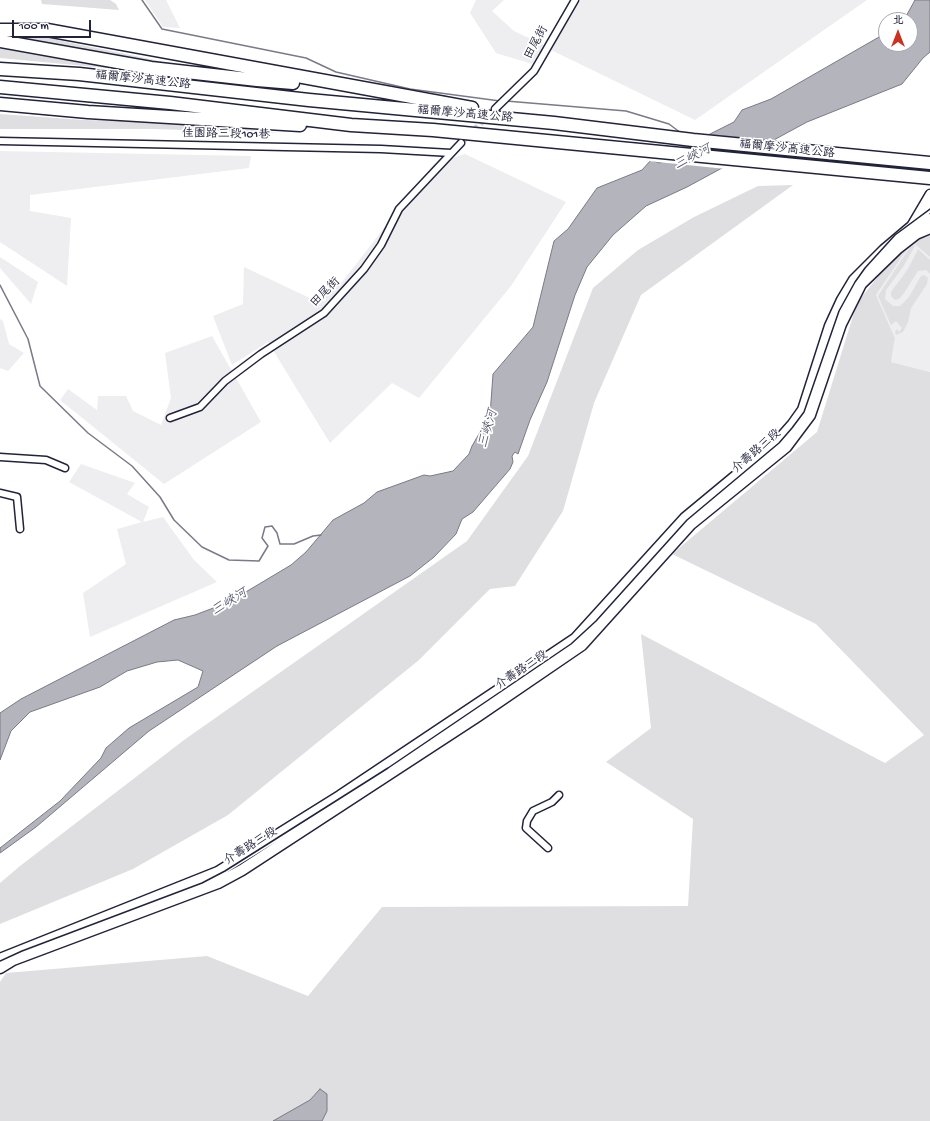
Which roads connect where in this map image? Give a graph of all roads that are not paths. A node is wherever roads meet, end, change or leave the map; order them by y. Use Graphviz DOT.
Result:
graph roads {
  1 [pos="575,0"];
  2 [pos="0,30"];
  3 [pos="0,41"];
  4 [pos="0,69"];
  5 [pos="0,87"];
  6 [pos="364,89"];
  7 [pos="0,104"];
  8 [pos="495,109"];
  9 [pos="0,110"];
  10 [pos="55,110"];
  11 [pos="554,123"];
  12 [pos="352,125"];
  13 [pos="0,141"];
  14 [pos="461,143"];
  15 [pos="451,153"];
  16 [pos="930,163"];
  17 [pos="930,178"];
  18 [pos="930,194"];
  19 [pos="930,206"];
  20 [pos="930,219"];
  21 [pos="915,228"];
  22 [pos="930,228"];
  23 [pos="170,418"];
  24 [pos="0,457"];
  25 [pos="65,468"];
  26 [pos="0,493"];
  27 [pos="20,529"];
  28 [pos="559,795"];
  29 [pos="548,848"];
  30 [pos="0,959"];
  31 [pos="0,968"];
  1 -- 8 [label="street, 田尾街"];
  2 -- 6 [label="highway"];
  3 -- 6 [label="highway"];
  4 -- 11 [label="highway, 福爾摩沙高速公路"];
  5 -- 12 [label="highway, 福爾摩沙高速公路"];
  6 -- 11 [label="highway"];
  7 -- 10 [label="highway"];
  9 -- 10 [label="highway"];
  10 -- 12 [label="highway"];
  11 -- 16 [label="highway, 福爾摩沙高速公路"];
  12 -- 17 [label="highway, 福爾摩沙高速公路"];
  13 -- 15 [label="street, 佳園路三段101巷"];
  14 -- 15 [label="street, 田尾街"];
  15 -- 23 [label="street, 田尾街"];
  18 -- 21 [label="street"];
  19 -- 21 [label="street"];
  20 -- 21 [label="main road"];
  21 -- 22 [label="main road"];
  21 -- 30 [label="main road, 介壽路三段"];
  21 -- 31 [label="main road, 介壽路三段"];
  24 -- 25 [label="street"];
  26 -- 27 [label="street"];
  28 -- 29 [label="street"];
}
